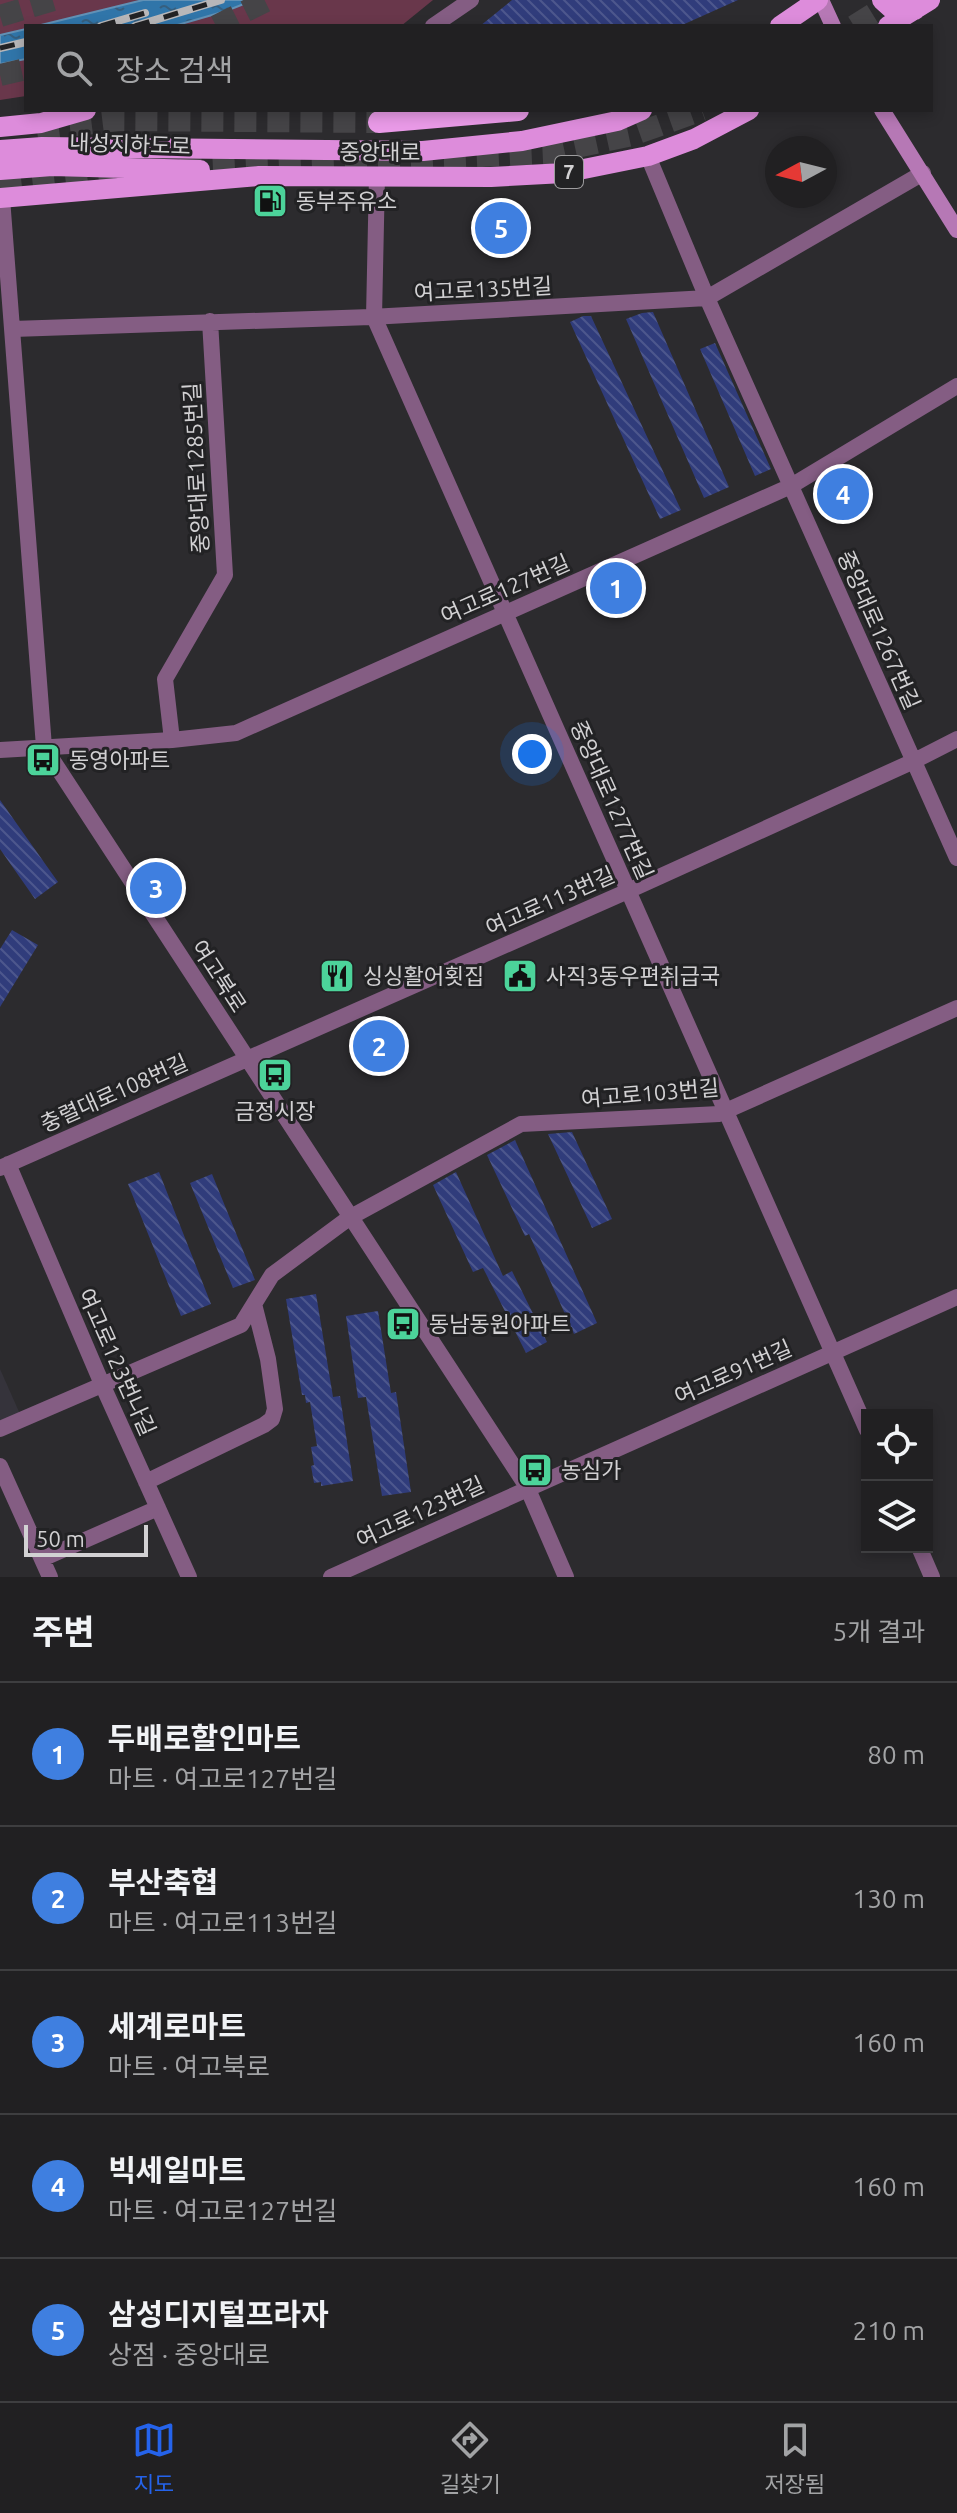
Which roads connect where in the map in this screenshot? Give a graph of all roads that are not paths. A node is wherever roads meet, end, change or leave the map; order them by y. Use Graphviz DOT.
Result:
graph roads {
  1 [pos="471,0"];
  2 [pos="819,0"];
  3 [pos="882,0"];
  4 [pos="922,5"];
  5 [pos="436,24"];
  6 [pos="783,24"];
  7 [pos="832,24"];
  8 [pos="891,24"];
  9 [pos="79,112"];
  10 [pos="499,112"];
  11 [pos="637,112"];
  12 [pos="745,112"];
  13 [pos="883,112"];
  14 [pos="379,122"];
  15 [pos="0,127"];
  16 [pos="0,150"];
  17 [pos="648,156"];
  18 [pos="0,170"];
  19 [pos="923,173"];
  20 [pos="259,176"];
  21 [pos="377,176"];
  22 [pos="1,198"];
  23 [pos="957,230"];
  24 [pos="707,298"];
  25 [pos="374,317"];
  26 [pos="210,321"];
  27 [pos="13,329"];
  28 [pos="957,386"];
  29 [pos="791,486"];
  30 [pos="505,612"];
  31 [pos="957,739"];
  32 [pos="172,740"];
  33 [pos="44,747"];
  34 [pos="0,750"];
  35 [pos="914,761"];
  36 [pos="957,858"];
  37 [pos="628,891"];
  38 [pos="957,1008"];
  39 [pos="246,1059"];
  40 [pos="726,1111"];
  41 [pos="4,1166"];
  42 [pos="349,1218"];
  43 [pos="957,1297"];
  44 [pos="254,1304"];
  45 [pos="832,1352"];
  46 [pos="102,1384"];
  47 [pos="861,1417"];
  48 [pos="0,1429"];
  49 [pos="0,1466"];
  50 [pos="146,1482"];
  51 [pos="527,1487"];
  52 [pos="158,1508"];
  53 [pos="922,1553"];
  54 [pos="42,1559"];
  55 [pos="182,1575"];
  56 [pos="50,1577"];
  57 [pos="331,1577"];
  58 [pos="566,1577"];
  59 [pos="932,1577"];
  1 -- 5 [label="street"];
  2 -- 6 [label="main road"];
  2 -- 7 [label="main road"];
  3 -- 4 [label="main road"];
  4 -- 8 [label="main road"];
  9 -- 15 [label="main road"];
  10 -- 14 [label="highway"];
  11 -- 16 [label="main road, 내성지하도로 / 7"];
  12 -- 17 [label="main road, 중앙대로 / 7"];
  13 -- 19 [label="main road"];
  17 -- 21 [label="main road, 중앙대로 / 7"];
  17 -- 24 [label="street, 중앙대로1267번길"];
  18 -- 20 [label="main road, 내성지하도로"];
  19 -- 23 [label="main road"];
  19 -- 24 [label="street, 여고로135번길"];
  20 -- 21 [label="main road, 중앙대로"];
  20 -- 22 [label="main road, 중앙대로"];
  21 -- 25 [label="street, 중앙대로1277번길"];
  22 -- 27 [label="street, 여고북로"];
  24 -- 25 [label="street, 여고로135번길"];
  24 -- 29 [label="street, 중앙대로1267번길"];
  25 -- 26 [label="street, 여고로135번길"];
  25 -- 30 [label="street, 중앙대로1277번길"];
  26 -- 27 [label="street, 여고로135번길"];
  26 -- 32 [label="street, 중앙대로1285번길"];
  27 -- 33 [label="street, 여고북로"];
  28 -- 29 [label="street, 여고로127번길"];
  29 -- 30 [label="street, 여고로127번길"];
  29 -- 35 [label="street, 중앙대로1267번길"];
  30 -- 32 [label="street, 여고로127번길"];
  30 -- 37 [label="street, 중앙대로1277번길"];
  31 -- 35 [label="street, 여고로113번길"];
  32 -- 33 [label="street, 여고로127번길"];
  33 -- 34 [label="street, 여고로127번길"];
  33 -- 39 [label="street, 여고북로"];
  35 -- 36 [label="street, 중앙대로1267번길"];
  35 -- 37 [label="street, 여고로113번길"];
  37 -- 39 [label="street, 여고로113번길"];
  37 -- 40 [label="street, 중앙대로1277번길"];
  38 -- 40 [label="street, 여고로103번길"];
  39 -- 41 [label="street, 충렬대로108번길"];
  39 -- 42 [label="street, 여고북로"];
  40 -- 42 [label="street, 여고로103번길"];
  40 -- 45 [label="street, 중앙대로1277번길"];
  41 -- 46 [label="street, 여고로123번나길"];
  42 -- 44 [label="street, 여고로103번길"];
  42 -- 51 [label="street, 여고북로"];
  43 -- 45 [label="street, 여고로91번길"];
  44 -- 46 [label="street, 여고로103번길"];
  44 -- 50 [label="street"];
  45 -- 47 [label="street, 중앙대로1277번길"];
  45 -- 51 [label="street, 여고로91번길"];
  46 -- 48 [label="street, 여고로103번길"];
  46 -- 50 [label="street, 여고로123번나길"];
  49 -- 54 [label="street"];
  50 -- 52 [label="street, 여고로123번나길"];
  51 -- 57 [label="street, 여고로123번길"];
  51 -- 58 [label="street, 여고북로"];
  52 -- 54 [label="street"];
  52 -- 55 [label="street, 여고로123번나길"];
  53 -- 59 [label="street"];
  54 -- 56 [label="street"];
}
